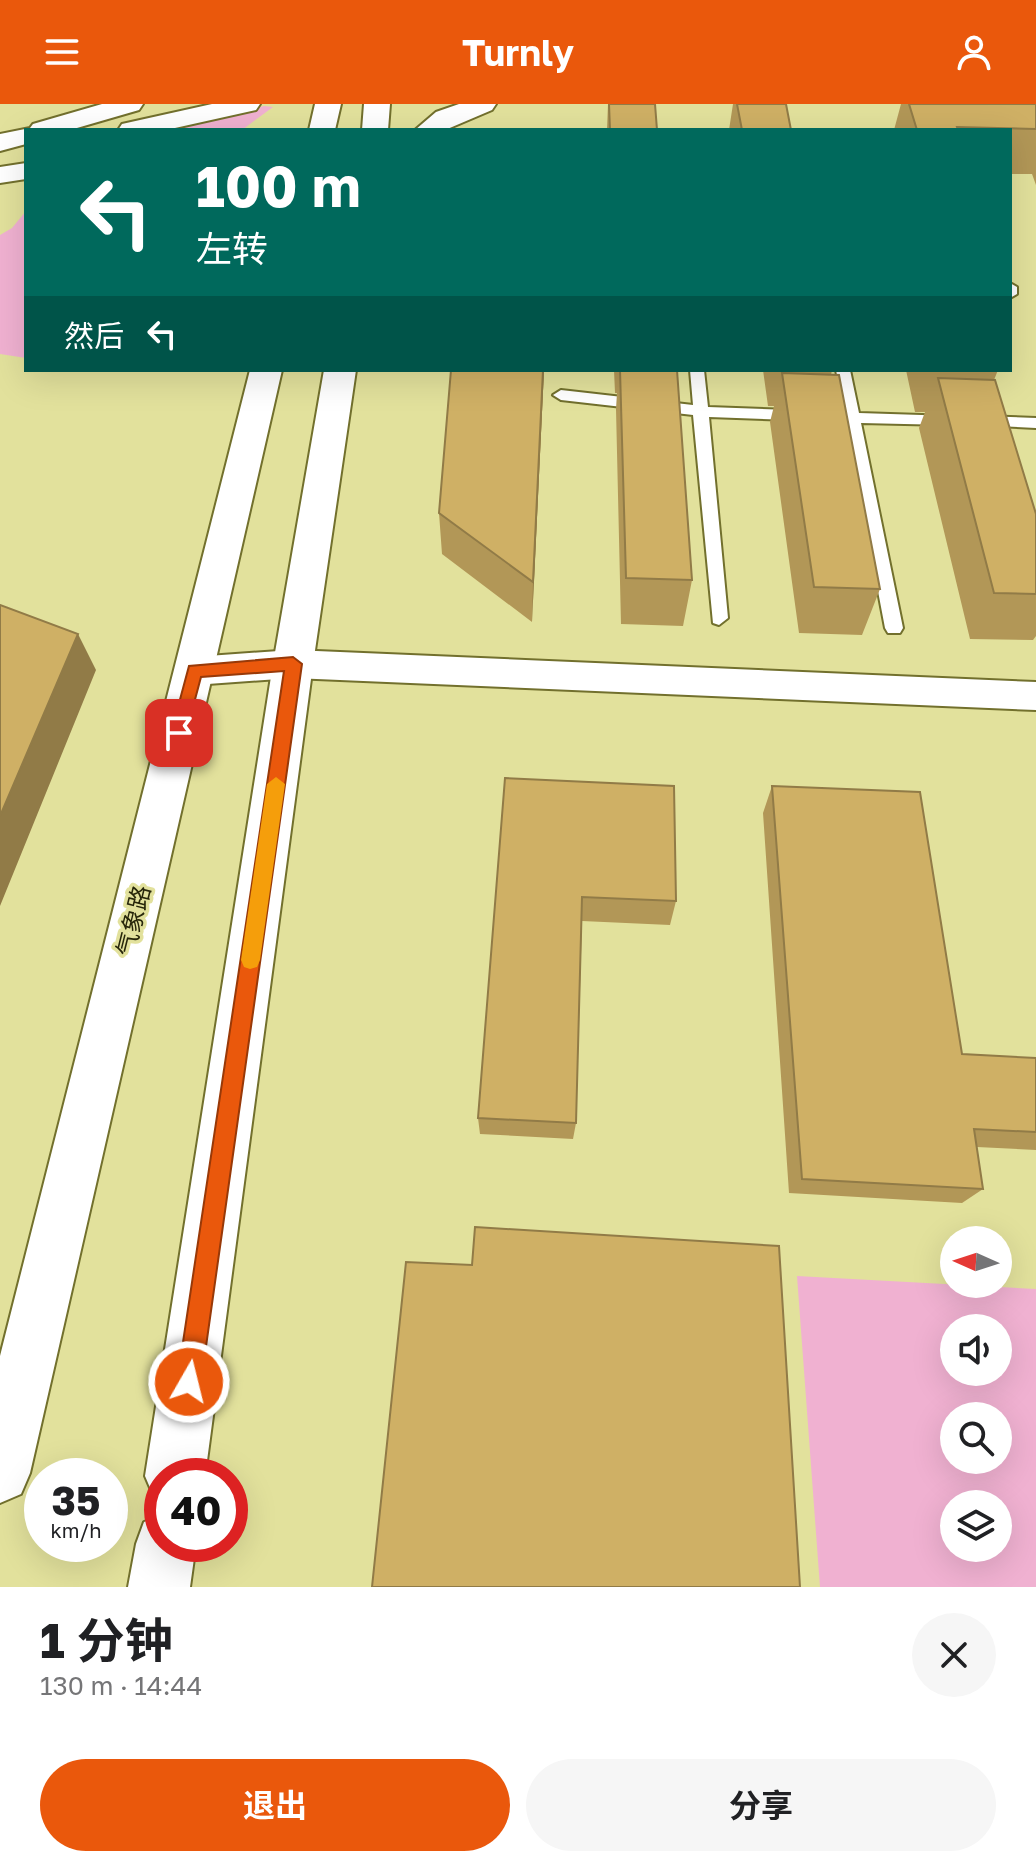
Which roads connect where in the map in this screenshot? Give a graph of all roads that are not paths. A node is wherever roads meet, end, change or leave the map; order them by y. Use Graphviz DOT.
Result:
graph roads {
  1 [pos="130,104"];
  2 [pos="247,104"];
  3 [pos="328,104"];
  4 [pos="377,104"];
  5 [pos="483,104"];
  6 [pos="49,128"];
  7 [pos="140,128"];
  8 [pos="322,128"];
  9 [pos="375,128"];
  10 [pos="431,128"];
  11 [pos="24,136"];
  12 [pos="0,143"];
  13 [pos="24,159"];
  14 [pos="0,166"];
  15 [pos="24,171"];
  16 [pos="0,175"];
  17 [pos="266,372"];
  18 [pos="340,372"];
  19 [pos="697,372"];
  20 [pos="843,372"];
  21 [pos="561,395"];
  22 [pos="699,410"];
  23 [pos="852,417"];
  24 [pos="1036,423"];
  25 [pos="719,618"];
  26 [pos="894,628"];
  27 [pos="293,664"];
  28 [pos="194,671"];
  29 [pos="1036,696"];
  30 [pos="178,1458"];
  31 [pos="0,1473"];
  32 [pos="163,1562"];
  33 [pos="159,1587"];
  1 -- 6 [label="street"];
  2 -- 7 [label="street"];
  3 -- 8 [label="street"];
  4 -- 9 [label="street"];
  5 -- 10 [label="street"];
  11 -- 12 [label="street"];
  13 -- 14 [label="street"];
  15 -- 16 [label="street"];
  17 -- 28 [label="street, 气象路"];
  18 -- 27 [label="street"];
  19 -- 22 [label="lane"];
  20 -- 23 [label="lane"];
  21 -- 22 [label="lane"];
  22 -- 23 [label="lane"];
  22 -- 25 [label="lane"];
  23 -- 24 [label="lane"];
  23 -- 26 [label="lane"];
  27 -- 28 [label="street"];
  27 -- 29 [label="street"];
  27 -- 30 [label="street"];
  28 -- 31 [label="street, 气象路"];
  32 -- 33 [label="street"];
}
